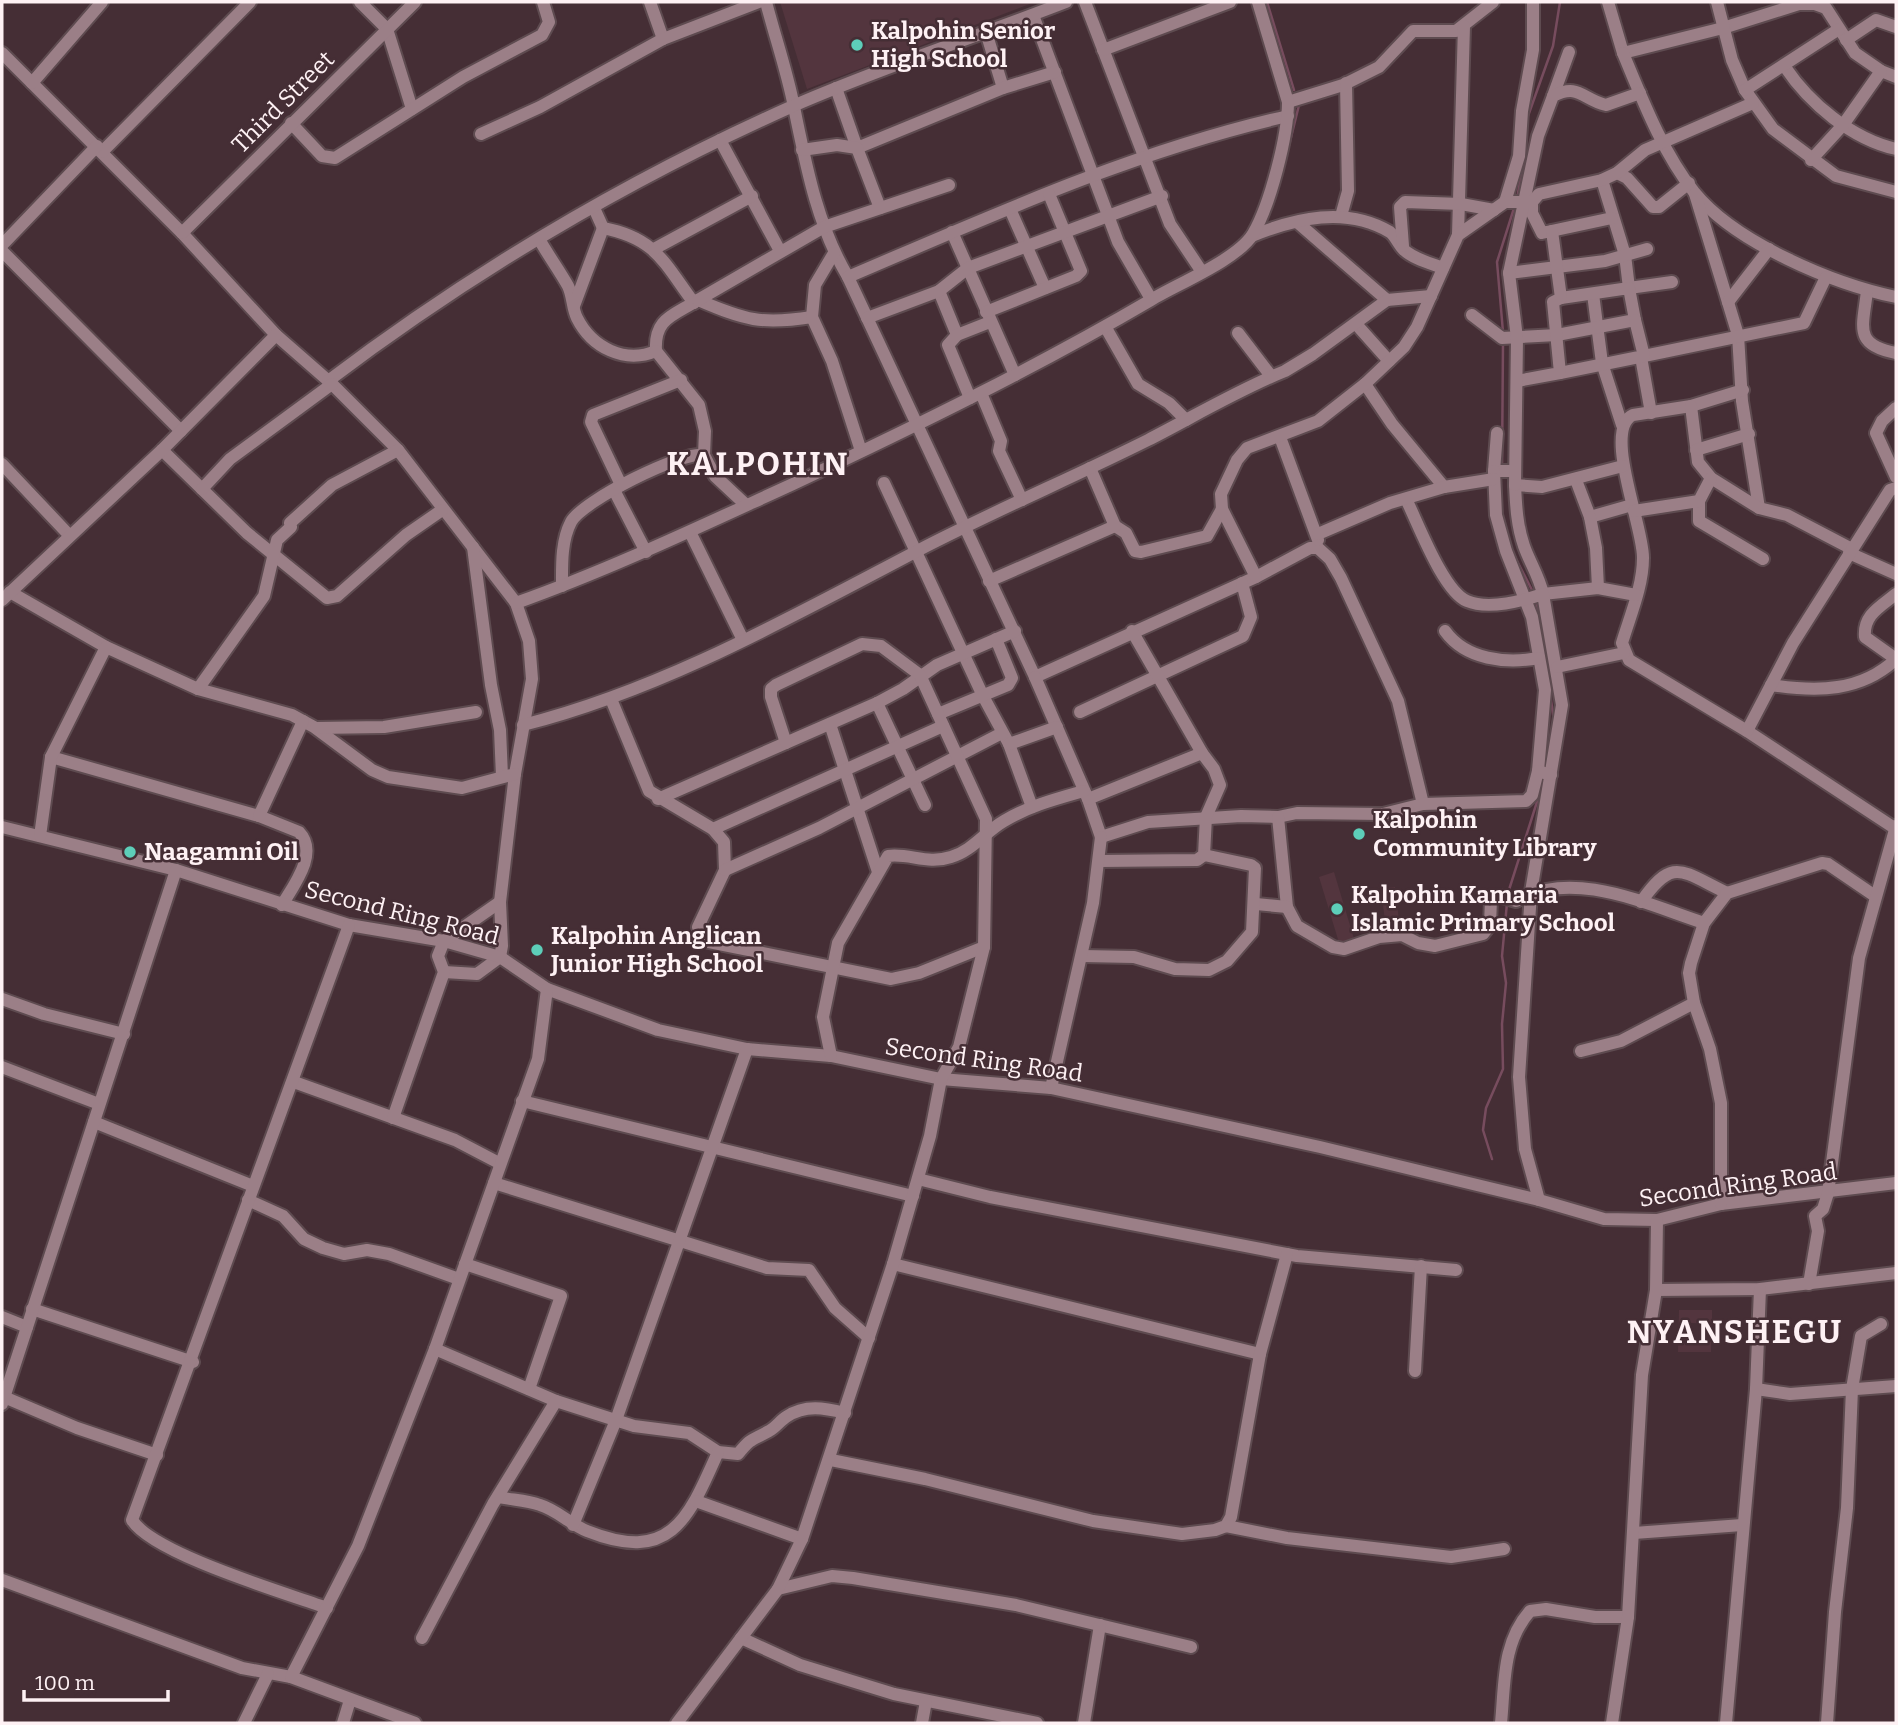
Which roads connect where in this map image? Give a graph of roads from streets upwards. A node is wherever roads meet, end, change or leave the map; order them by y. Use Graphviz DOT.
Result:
graph roads {
  1 [pos="102,2"];
  2 [pos="250,2"];
  3 [pos="359,2"];
  4 [pos="415,2"];
  5 [pos="543,2"];
  6 [pos="650,2"];
  7 [pos="759,2"];
  8 [pos="766,2"];
  9 [pos="1066,2"];
  10 [pos="1085,2"];
  11 [pos="1230,2"];
  12 [pos="1258,2"];
  13 [pos="1493,2"];
  14 [pos="1533,2"];
  15 [pos="1608,2"];
  16 [pos="1717,2"];
  17 [pos="1825,5"];
  18 [pos="1034,15"];
  19 [pos="1464,26"];
  20 [pos="1896,27"];
  21 [pos="1723,28"];
  22 [pos="387,29"];
  23 [pos="986,33"];
  24 [pos="1843,35"];
  25 [pos="663,39"];
  26 [pos="1103,50"];
  27 [pos="1569,52"];
  28 [pos="2,53"];
  29 [pos="1623,54"];
  30 [pos="1785,66"];
  31 [pos="1881,71"];
  32 [pos="1055,72"];
  33 [pos="1896,77"];
  34 [pos="32,83"];
  35 [pos="1346,83"];
  36 [pos="836,88"];
  37 [pos="1003,88"];
  38 [pos="1745,90"];
  39 [pos="1640,93"];
  40 [pos="1553,96"];
  41 [pos="1287,102"];
  42 [pos="1753,103"];
  43 [pos="794,106"];
  44 [pos="412,109"];
  45 [pos="1288,116"];
  46 [pos="291,123"];
  47 [pos="1843,125"];
  48 [pos="481,134"];
  49 [pos="720,140"];
  50 [pos="1663,144"];
  51 [pos="857,148"];
  52 [pos="99,149"];
  53 [pos="1896,149"];
  54 [pos="802,150"];
  55 [pos="1143,159"];
  56 [pos="1811,160"];
  57 [pos="1617,173"];
  58 [pos="1093,176"];
  59 [pos="1602,180"];
  60 [pos="949,185"];
  61 [pos="1692,188"];
  62 [pos="1896,192"];
  63 [pos="1049,194"];
  64 [pos="752,196"];
  65 [pos="1162,197"];
  66 [pos="1519,202"];
  67 [pos="1461,204"];
  68 [pos="594,208"];
  69 [pos="880,208"];
  70 [pos="1010,209"];
  71 [pos="1494,210"];
  72 [pos="1110,215"];
  73 [pos="1341,216"];
  74 [pos="1612,218"];
  75 [pos="1297,222"];
  76 [pos="824,227"];
  77 [pos="603,228"];
  78 [pos="952,232"];
  79 [pos="1062,232"];
  80 [pos="1547,232"];
  81 [pos="183,233"];
  82 [pos="1458,235"];
  83 [pos="1252,236"];
  84 [pos="1517,236"];
  85 [pos="539,239"];
  86 [pos="2,245"];
  87 [pos="1026,246"];
  88 [pos="654,249"];
  89 [pos="1647,249"];
  90 [pos="1769,249"];
  91 [pos="1404,250"];
  92 [pos="2,251"];
  93 [pos="780,251"];
  94 [pos="834,253"];
  95 [pos="1625,255"];
  96 [pos="968,268"];
  97 [pos="1443,268"];
  98 [pos="1556,268"];
  99 [pos="1202,272"];
  100 [pos="1509,273"];
  101 [pos="848,276"];
  102 [pos="1826,277"];
  103 [pos="1672,282"];
  104 [pos="1045,288"];
  105 [pos="1629,288"];
  106 [pos="939,291"];
  107 [pos="1867,291"];
  108 [pos="1593,294"];
  109 [pos="1430,296"];
  110 [pos="1896,297"];
  111 [pos="1561,298"];
  112 [pos="1151,299"];
  113 [pos="1387,300"];
  114 [pos="696,301"];
  115 [pos="1728,302"];
  116 [pos="574,307"];
  117 [pos="1472,315"];
  118 [pos="812,317"];
  119 [pos="988,317"];
  120 [pos="867,318"];
  121 [pos="1636,320"];
  122 [pos="1356,324"];
  123 [pos="1106,328"];
  124 [pos="1599,329"];
  125 [pos="1238,333"];
  126 [pos="276,335"];
  127 [pos="957,335"];
  128 [pos="1557,335"];
  129 [pos="1738,335"];
  130 [pos="1510,338"];
  131 [pos="656,351"];
  132 [pos="1896,353"];
  133 [pos="1642,357"];
  134 [pos="1390,361"];
  135 [pos="1602,363"];
  136 [pos="1560,373"];
  137 [pos="1015,374"];
  138 [pos="1271,376"];
  139 [pos="681,380"];
  140 [pos="330,382"];
  141 [pos="1517,382"];
  142 [pos="1365,384"];
  143 [pos="1743,390"];
  144 [pos="975,396"];
  145 [pos="1691,406"];
  146 [pos="1896,408"];
  147 [pos="1651,413"];
  148 [pos="1186,420"];
  149 [pos="917,425"];
  150 [pos="1622,425"];
  151 [pos="181,431"];
  152 [pos="1497,433"];
  153 [pos="1749,435"];
  154 [pos="1280,437"];
  155 [pos="162,450"];
  156 [pos="398,450"];
  157 [pos="1696,450"];
  158 [pos="861,452"];
  159 [pos="704,455"];
  160 [pos="2,464"];
  161 [pos="1623,466"];
  162 [pos="1090,468"];
  163 [pos="1502,472"];
  164 [pos="1896,477"];
  165 [pos="1711,478"];
  166 [pos="1576,480"];
  167 [pos="884,483"];
  168 [pos="1515,485"];
  169 [pos="617,488"];
  170 [pos="1444,488"];
  171 [pos="1896,488"];
  172 [pos="202,489"];
  173 [pos="1406,499"];
  174 [pos="1022,500"];
  175 [pos="1699,501"];
  176 [pos="746,505"];
  177 [pos="1633,508"];
  178 [pos="1759,508"];
  179 [pos="1222,509"];
  180 [pos="442,510"];
  181 [pos="1590,517"];
  182 [pos="1115,526"];
  183 [pos="965,527"];
  184 [pos="690,533"];
  185 [pos="1318,534"];
  186 [pos="69,536"];
  187 [pos="473,547"];
  188 [pos="1318,548"];
  189 [pos="918,551"];
  190 [pos="1850,551"];
  191 [pos="646,552"];
  192 [pos="275,558"];
  193 [pos="1763,559"];
  194 [pos="1896,574"];
  195 [pos="1256,577"];
  196 [pos="989,581"];
  197 [pos="1242,583"];
  198 [pos="562,586"];
  199 [pos="1598,588"];
  200 [pos="1896,594"];
  201 [pos="1636,595"];
  202 [pos="6,596"];
  203 [pos="1535,596"];
  204 [pos="516,603"];
  205 [pos="1015,631"];
  206 [pos="1132,631"];
  207 [pos="1446,631"];
  208 [pos="742,638"];
  209 [pos="996,639"];
  210 [pos="106,647"];
  211 [pos="964,653"];
  212 [pos="1624,653"];
  213 [pos="1539,658"];
  214 [pos="1896,659"];
  215 [pos="1557,667"];
  216 [pos="920,675"];
  217 [pos="1156,675"];
  218 [pos="1035,677"];
  219 [pos="1771,685"];
  220 [pos="198,689"];
  221 [pos="983,696"];
  222 [pos="611,699"];
  223 [pos="877,704"];
  224 [pos="476,712"];
  225 [pos="1080,712"];
  226 [pos="941,720"];
  227 [pos="303,721"];
  228 [pos="830,724"];
  229 [pos="523,725"];
  230 [pos="1057,727"];
  231 [pos="316,728"];
  232 [pos="1747,731"];
  233 [pos="1006,739"];
  234 [pos="786,743"];
  235 [pos="897,747"];
  236 [pos="1202,753"];
  237 [pos="957,755"];
  238 [pos="51,757"];
  239 [pos="847,771"];
  240 [pos="1545,773"];
  241 [pos="508,775"];
  242 [pos="913,779"];
  243 [pos="1086,795"];
  244 [pos="658,799"];
  245 [pos="1423,804"];
  246 [pos="925,805"];
  247 [pos="859,806"];
  248 [pos="1032,807"];
  249 [pos="259,816"];
  250 [pos="1206,817"];
  251 [pos="1278,817"];
  252 [pos="2,827"];
  253 [pos="1896,828"];
  254 [pos="713,829"];
  255 [pos="987,831"];
  256 [pos="40,836"];
  257 [pos="1101,837"];
  258 [pos="1204,855"];
  259 [pos="1100,861"];
  260 [pos="176,870"];
  261 [pos="724,870"];
  262 [pos="878,872"];
  263 [pos="1531,892"];
  264 [pos="1727,893"];
  265 [pos="1875,896"];
  266 [pos="500,902"];
  267 [pos="1641,902"];
  268 [pos="1256,904"];
  269 [pos="282,905"];
  270 [pos="1287,907"];
  271 [pos="1704,923"];
  272 [pos="349,925"];
  273 [pos="444,941"];
  274 [pos="984,947"];
  275 [pos="1083,956"];
  276 [pos="500,957"];
  277 [pos="833,969"];
  278 [pos="444,972"];
  279 [pos="547,989"];
  280 [pos="2,999"];
  281 [pos="1694,1003"];
  282 [pos="124,1034"];
  283 [pos="747,1049"];
  284 [pos="1581,1051"];
  285 [pos="831,1056"];
  286 [pos="2,1066"];
  287 [pos="941,1079"];
  288 [pos="294,1082"];
  289 [pos="1051,1088"];
  290 [pos="523,1101"];
  291 [pos="99,1104"];
  292 [pos="393,1118"];
  293 [pos="94,1122"];
  294 [pos="714,1148"];
  295 [pos="499,1163"];
  296 [pos="918,1179"];
  297 [pos="494,1183"];
  298 [pos="1896,1183"];
  299 [pos="253,1186"];
  300 [pos="1828,1193"];
  301 [pos="913,1196"];
  302 [pos="248,1200"];
  303 [pos="1539,1200"];
  304 [pos="1721,1204"];
  305 [pos="1657,1220"];
  306 [pos="681,1242"];
  307 [pos="1287,1254"];
  308 [pos="465,1264"];
  309 [pos="893,1264"];
  310 [pos="1420,1266"];
  311 [pos="1456,1270"];
  312 [pos="1896,1273"];
  313 [pos="459,1279"];
  314 [pos="1810,1284"];
  315 [pos="1760,1289"];
  316 [pos="1656,1290"];
  317 [pos="33,1310"];
  318 [pos="2,1317"];
  319 [pos="1881,1324"];
  320 [pos="27,1327"];
  321 [pos="869,1338"];
  322 [pos="435,1349"];
  323 [pos="1260,1354"];
  324 [pos="192,1362"];
  325 [pos="1415,1371"];
  326 [pos="1896,1386"];
  327 [pos="529,1389"];
  328 [pos="1756,1389"];
  329 [pos="1852,1389"];
  330 [pos="3,1400"];
  331 [pos="556,1401"];
  332 [pos="845,1413"];
  333 [pos="616,1420"];
  334 [pos="718,1452"];
  335 [pos="157,1455"];
  336 [pos="831,1460"];
  337 [pos="498,1497"];
  338 [pos="696,1501"];
  339 [pos="573,1525"];
  340 [pos="1226,1525"];
  341 [pos="1742,1525"];
  342 [pos="1634,1533"];
  343 [pos="802,1539"];
  344 [pos="1504,1549"];
  345 [pos="2,1580"];
  346 [pos="778,1589"];
  347 [pos="327,1608"];
  348 [pos="1628,1616"];
  349 [pos="1100,1625"];
  350 [pos="740,1637"];
  351 [pos="422,1638"];
  352 [pos="1191,1647"];
  353 [pos="268,1674"];
  354 [pos="291,1677"];
  355 [pos="350,1700"];
  356 [pos="926,1701"];
  357 [pos="1028,1722"];
  358 [pos="244,1723"];
  359 [pos="342,1723"];
  360 [pos="415,1723"];
  361 [pos="677,1723"];
  362 [pos="922,1723"];
  363 [pos="1084,1723"];
  364 [pos="1501,1723"];
  365 [pos="1612,1723"];
  366 [pos="1726,1723"];
  367 [pos="1827,1723"];
  1 -- 34 [label="street"];
  2 -- 52 [label="street"];
  3 -- 22 [label="street"];
  4 -- 22 [label="street, Third Street"];
  5 -- 44 [label="street"];
  6 -- 25 [label="street"];
  7 -- 25 [label="street"];
  8 -- 43 [label="street"];
  9 -- 18 [label="street"];
  10 -- 26 [label="street"];
  11 -- 26 [label="street"];
  12 -- 41 [label="street"];
  13 -- 19 [label="street"];
  14 -- 66 [label="street"];
  15 -- 29 [label="street"];
  16 -- 21 [label="street"];
  17 -- 21 [label="street"];
  17 -- 24 [label="street"];
  18 -- 23 [label="street"];
  18 -- 32 [label="street"];
  19 -- 35 [label="street"];
  19 -- 67 [label="street"];
  20 -- 24 [label="street"];
  21 -- 29 [label="street"];
  21 -- 38 [label="street"];
  22 -- 44 [label="street"];
  22 -- 46 [label="street, Third Street"];
  23 -- 36 [label="street"];
  23 -- 37 [label="street"];
  24 -- 30 [label="street"];
  24 -- 31 [label="street"];
  25 -- 48 [label="street"];
  26 -- 55 [label="street"];
  27 -- 40 [label="street"];
  28 -- 34 [label="street"];
  29 -- 39 [label="street"];
  30 -- 38 [label="street"];
  30 -- 47 [label="street"];
  31 -- 33 [label="street"];
  31 -- 47 [label="street"];
  32 -- 37 [label="street"];
  32 -- 58 [label="street"];
  34 -- 52 [label="street"];
  35 -- 41 [label="street"];
  35 -- 73 [label="street"];
  36 -- 43 [label="street"];
  36 -- 51 [label="street"];
  37 -- 51 [label="street"];
  38 -- 42 [label="street"];
  39 -- 40 [label="street"];
  39 -- 50 [label="street"];
  40 -- 66 [label="street"];
  41 -- 45 [label="street"];
  42 -- 50 [label="street"];
  42 -- 56 [label="street"];
  43 -- 49 [label="street"];
  43 -- 54 [label="street"];
  44 -- 46 [label="street"];
  45 -- 55 [label="street"];
  45 -- 83 [label="street"];
  46 -- 81 [label="street, Third Street"];
  47 -- 53 [label="street"];
  47 -- 56 [label="street"];
  49 -- 64 [label="street"];
  49 -- 68 [label="street"];
  50 -- 57 [label="street"];
  50 -- 61 [label="street"];
  51 -- 54 [label="street"];
  51 -- 69 [label="street"];
  52 -- 81 [label="street"];
  52 -- 86 [label="street"];
  54 -- 76 [label="street"];
  55 -- 58 [label="street"];
  55 -- 65 [label="street"];
  56 -- 62 [label="street"];
  57 -- 59 [label="street"];
  57 -- 61 [label="street"];
  58 -- 63 [label="street"];
  58 -- 72 [label="street"];
  59 -- 66 [label="street"];
  59 -- 74 [label="street"];
  60 -- 69 [label="street"];
  61 -- 90 [label="street"];
  61 -- 115 [label="street"];
  63 -- 70 [label="street"];
  63 -- 79 [label="street"];
  64 -- 88 [label="street"];
  64 -- 93 [label="street"];
  65 -- 72 [label="street"];
  65 -- 99 [label="street"];
  66 -- 71 [label="street"];
  66 -- 80 [label="street"];
  66 -- 84 [label="street"];
  67 -- 71 [label="street"];
  67 -- 82 [label="street"];
  67 -- 91 [label="street"];
  68 -- 77 [label="street"];
  68 -- 85 [label="street"];
  69 -- 76 [label="street"];
  70 -- 78 [label="street"];
  70 -- 87 [label="street"];
  71 -- 82 [label="street"];
  72 -- 79 [label="street"];
  72 -- 112 [label="street"];
  73 -- 75 [label="street"];
  73 -- 91 [label="street"];
  74 -- 80 [label="street"];
  74 -- 95 [label="street"];
  75 -- 83 [label="street"];
  75 -- 113 [label="street"];
  76 -- 93 [label="street"];
  76 -- 94 [label="street"];
  77 -- 88 [label="street"];
  77 -- 116 [label="street"];
  78 -- 96 [label="street"];
  78 -- 101 [label="street"];
  79 -- 87 [label="street"];
  79 -- 104 [label="street"];
  80 -- 84 [label="street"];
  80 -- 98 [label="street"];
  81 -- 126 [label="street"];
  82 -- 97 [label="street"];
  83 -- 99 [label="street"];
  84 -- 100 [label="street"];
  85 -- 116 [label="street"];
  85 -- 140 [label="street"];
  87 -- 96 [label="street"];
  87 -- 104 [label="street"];
  88 -- 114 [label="street"];
  89 -- 95 [label="street"];
  90 -- 102 [label="street"];
  90 -- 115 [label="street"];
  91 -- 97 [label="street"];
  92 -- 151 [label="street"];
  93 -- 114 [label="street"];
  94 -- 101 [label="street"];
  94 -- 118 [label="street"];
  95 -- 98 [label="street"];
  95 -- 105 [label="street"];
  96 -- 106 [label="street"];
  96 -- 119 [label="street"];
  97 -- 109 [label="street"];
  98 -- 100 [label="street"];
  98 -- 111 [label="street"];
  99 -- 112 [label="street"];
  100 -- 130 [label="street"];
  101 -- 120 [label="street"];
  102 -- 107 [label="street"];
  102 -- 129 [label="street"];
  103 -- 105 [label="street"];
  104 -- 119 [label="street"];
  105 -- 108 [label="street"];
  105 -- 121 [label="street"];
  106 -- 120 [label="street"];
  106 -- 127 [label="street"];
  107 -- 110 [label="street"];
  107 -- 132 [label="street"];
  108 -- 111 [label="street"];
  108 -- 124 [label="street"];
  109 -- 113 [label="street"];
  109 -- 134 [label="street"];
  111 -- 128 [label="street"];
  112 -- 123 [label="street"];
  113 -- 122 [label="street"];
  114 -- 118 [label="street"];
  114 -- 131 [label="street"];
  115 -- 129 [label="street"];
  116 -- 131 [label="street"];
  117 -- 130 [label="street"];
  118 -- 158 [label="street"];
  119 -- 127 [label="street"];
  119 -- 137 [label="street"];
  120 -- 149 [label="street"];
  121 -- 124 [label="street"];
  121 -- 133 [label="street"];
  122 -- 134 [label="street"];
  122 -- 138 [label="street"];
  123 -- 137 [label="street"];
  123 -- 148 [label="street"];
  124 -- 128 [label="street"];
  124 -- 135 [label="street"];
  125 -- 138 [label="street"];
  126 -- 140 [label="street"];
  126 -- 151 [label="street"];
  127 -- 144 [label="street"];
  128 -- 130 [label="street"];
  128 -- 136 [label="street"];
  129 -- 133 [label="street"];
  129 -- 143 [label="street"];
  130 -- 141 [label="street"];
  131 -- 139 [label="street"];
  133 -- 135 [label="street"];
  133 -- 147 [label="street"];
  134 -- 142 [label="street"];
  135 -- 136 [label="street"];
  135 -- 150 [label="street"];
  136 -- 141 [label="street"];
  137 -- 144 [label="street"];
  138 -- 148 [label="street"];
  139 -- 159 [label="street"];
  139 -- 169 [label="street"];
  140 -- 156 [label="street"];
  140 -- 172 [label="street"];
  141 -- 163 [label="street"];
  142 -- 154 [label="street"];
  142 -- 170 [label="street"];
  143 -- 145 [label="street"];
  143 -- 153 [label="street"];
  144 -- 149 [label="street"];
  144 -- 174 [label="street"];
  145 -- 147 [label="street"];
  145 -- 157 [label="street"];
  146 -- 164 [label="street"];
  147 -- 150 [label="street"];
  148 -- 162 [label="street"];
  149 -- 158 [label="street"];
  149 -- 183 [label="street"];
  150 -- 161 [label="street"];
  151 -- 155 [label="street"];
  152 -- 163 [label="street"];
  153 -- 157 [label="street"];
  153 -- 178 [label="street"];
  154 -- 179 [label="street"];
  154 -- 185 [label="street"];
  155 -- 172 [label="street"];
  155 -- 186 [label="street"];
  156 -- 180 [label="street"];
  156 -- 192 [label="street"];
  157 -- 165 [label="street"];
  158 -- 176 [label="street"];
  159 -- 169 [label="street"];
  159 -- 176 [label="street"];
  160 -- 186 [label="street"];
  161 -- 166 [label="street"];
  161 -- 177 [label="street"];
  162 -- 174 [label="street"];
  162 -- 182 [label="street"];
  163 -- 168 [label="street"];
  163 -- 170 [label="street"];
  163 -- 203 [label="street"];
  165 -- 175 [label="street"];
  165 -- 178 [label="street"];
  166 -- 168 [label="street"];
  166 -- 181 [label="street"];
  167 -- 189 [label="street"];
  168 -- 203 [label="street"];
  169 -- 191 [label="street"];
  169 -- 198 [label="street"];
  170 -- 173 [label="street"];
  171 -- 190 [label="street"];
  172 -- 192 [label="street"];
  173 -- 185 [label="street"];
  173 -- 203 [label="street"];
  174 -- 183 [label="street"];
  175 -- 177 [label="street"];
  175 -- 193 [label="street"];
  176 -- 184 [label="street"];
  177 -- 181 [label="street"];
  177 -- 201 [label="street"];
  178 -- 190 [label="street"];
  179 -- 182 [label="street"];
  179 -- 195 [label="street"];
  180 -- 187 [label="street"];
  180 -- 192 [label="street"];
  181 -- 199 [label="street"];
  182 -- 196 [label="street"];
  183 -- 189 [label="street"];
  183 -- 196 [label="street"];
  184 -- 191 [label="street"];
  184 -- 208 [label="street"];
  185 -- 188 [label="street"];
  186 -- 202 [label="street"];
  187 -- 204 [label="street"];
  187 -- 241 [label="street"];
  188 -- 195 [label="street"];
  188 -- 245 [label="street"];
  189 -- 208 [label="street"];
  189 -- 211 [label="street"];
  190 -- 194 [label="street"];
  190 -- 219 [label="street"];
  191 -- 198 [label="street"];
  192 -- 220 [label="street"];
  195 -- 197 [label="street"];
  196 -- 205 [label="street"];
  197 -- 206 [label="street"];
  197 -- 217 [label="street"];
  198 -- 204 [label="street"];
  199 -- 201 [label="street"];
  199 -- 203 [label="street"];
  200 -- 214 [label="street"];
  201 -- 212 [label="street"];
  202 -- 210 [label="street"];
  203 -- 213 [label="street"];
  203 -- 215 [label="street"];
  204 -- 229 [label="street"];
  205 -- 209 [label="street"];
  205 -- 218 [label="street"];
  206 -- 217 [label="street"];
  206 -- 218 [label="street"];
  207 -- 213 [label="street"];
  208 -- 222 [label="street"];
  209 -- 211 [label="street"];
  209 -- 221 [label="street"];
  210 -- 220 [label="street"];
  210 -- 238 [label="street"];
  211 -- 216 [label="street"];
  211 -- 221 [label="street"];
  212 -- 215 [label="street"];
  212 -- 232 [label="street"];
  213 -- 240 [label="street"];
  214 -- 219 [label="street"];
  215 -- 240 [label="street"];
  216 -- 223 [label="street"];
  216 -- 226 [label="street"];
  216 -- 234 [label="street"];
  217 -- 225 [label="street"];
  217 -- 236 [label="street"];
  218 -- 230 [label="street"];
  219 -- 232 [label="street"];
  220 -- 227 [label="street"];
  221 -- 226 [label="street"];
  221 -- 233 [label="street"];
  222 -- 229 [label="street"];
  222 -- 244 [label="street"];
  223 -- 228 [label="street"];
  223 -- 235 [label="street"];
  224 -- 231 [label="street"];
  226 -- 235 [label="street"];
  226 -- 237 [label="street"];
  227 -- 231 [label="street"];
  227 -- 249 [label="street"];
  228 -- 234 [label="street"];
  228 -- 239 [label="street"];
  229 -- 241 [label="street"];
  230 -- 233 [label="street"];
  230 -- 243 [label="street"];
  231 -- 241 [label="street"];
  232 -- 253 [label="street"];
  233 -- 237 [label="street"];
  233 -- 248 [label="street"];
  234 -- 244 [label="street"];
  235 -- 239 [label="street"];
  235 -- 242 [label="street"];
  236 -- 243 [label="street"];
  236 -- 250 [label="street"];
  237 -- 242 [label="street"];
  237 -- 255 [label="street"];
  238 -- 249 [label="street"];
  238 -- 256 [label="street"];
  239 -- 247 [label="street"];
  239 -- 254 [label="street"];
  240 -- 245 [label="street"];
  240 -- 263 [label="street"];
  241 -- 266 [label="street"];
  242 -- 246 [label="street"];
  242 -- 247 [label="street"];
  243 -- 248 [label="street"];
  243 -- 257 [label="street"];
  244 -- 254 [label="street"];
  245 -- 251 [label="street"];
  247 -- 261 [label="street"];
  247 -- 262 [label="street"];
  248 -- 255 [label="street"];
  249 -- 269 [label="street"];
  250 -- 251 [label="street"];
  250 -- 257 [label="street"];
  250 -- 258 [label="street"];
  251 -- 270 [label="street"];
  252 -- 256 [label="street, Second Ring Road"];
  253 -- 265 [label="street"];
  254 -- 261 [label="street"];
  255 -- 262 [label="street"];
  255 -- 274 [label="street"];
  256 -- 260 [label="street, Second Ring Road"];
  257 -- 259 [label="street"];
  258 -- 259 [label="street"];
  258 -- 268 [label="street"];
  259 -- 275 [label="street"];
  260 -- 269 [label="street, Second Ring Road"];
  260 -- 282 [label="street"];
  261 -- 277 [label="street"];
  262 -- 277 [label="street"];
  263 -- 267 [label="street"];
  263 -- 270 [label="street"];
  263 -- 303 [label="street"];
  264 -- 265 [label="street"];
  264 -- 267 [label="street"];
  264 -- 271 [label="street"];
  265 -- 300 [label="street"];
  266 -- 273 [label="street"];
  266 -- 276 [label="street"];
  267 -- 271 [label="street"];
  268 -- 270 [label="street"];
  268 -- 275 [label="street"];
  269 -- 272 [label="street, Second Ring Road"];
  271 -- 281 [label="street"];
  272 -- 273 [label="street, Second Ring Road"];
  272 -- 288 [label="street"];
  273 -- 276 [label="street, Second Ring Road"];
  273 -- 278 [label="street"];
  274 -- 277 [label="street"];
  274 -- 287 [label="street"];
  275 -- 289 [label="street"];
  276 -- 278 [label="street"];
  276 -- 279 [label="street, Second Ring Road"];
  277 -- 285 [label="street"];
  278 -- 292 [label="street"];
  279 -- 283 [label="street, Second Ring Road"];
  279 -- 290 [label="street"];
  280 -- 282 [label="street"];
  281 -- 284 [label="street"];
  281 -- 304 [label="street"];
  282 -- 291 [label="street"];
  283 -- 285 [label="street, Second Ring Road"];
  283 -- 294 [label="street"];
  285 -- 287 [label="street, Second Ring Road"];
  286 -- 291 [label="street"];
  287 -- 289 [label="street, Second Ring Road"];
  287 -- 296 [label="street"];
  288 -- 292 [label="street"];
  288 -- 299 [label="street"];
  289 -- 303 [label="street, Second Ring Road"];
  290 -- 294 [label="street"];
  290 -- 295 [label="street"];
  291 -- 293 [label="street"];
  292 -- 295 [label="street"];
  293 -- 299 [label="street"];
  293 -- 317 [label="street"];
  294 -- 301 [label="street"];
  294 -- 306 [label="street"];
  295 -- 297 [label="street"];
  296 -- 301 [label="street"];
  296 -- 307 [label="street"];
  297 -- 306 [label="street"];
  297 -- 308 [label="street"];
  298 -- 300 [label="street, Second Ring Road"];
  299 -- 302 [label="street"];
  300 -- 304 [label="street, Second Ring Road"];
  300 -- 314 [label="street"];
  301 -- 309 [label="street"];
  302 -- 313 [label="street"];
  302 -- 324 [label="street"];
  303 -- 305 [label="street, Second Ring Road"];
  304 -- 305 [label="street, Second Ring Road"];
  305 -- 316 [label="street"];
  306 -- 321 [label="street"];
  306 -- 333 [label="street"];
  307 -- 310 [label="street"];
  307 -- 323 [label="street"];
  308 -- 313 [label="street"];
  308 -- 327 [label="street"];
  309 -- 321 [label="street"];
  309 -- 323 [label="street"];
  310 -- 311 [label="street"];
  310 -- 325 [label="street"];
  312 -- 314 [label="street"];
  313 -- 322 [label="street"];
  314 -- 315 [label="street"];
  315 -- 316 [label="street"];
  315 -- 328 [label="street"];
  316 -- 342 [label="street"];
  317 -- 320 [label="street"];
  317 -- 324 [label="street"];
  318 -- 320 [label="street"];
  319 -- 329 [label="street"];
  320 -- 330 [label="street"];
  321 -- 332 [label="street"];
  322 -- 327 [label="street"];
  322 -- 347 [label="street"];
  323 -- 340 [label="street"];
  324 -- 335 [label="street"];
  326 -- 329 [label="street"];
  327 -- 331 [label="street"];
  328 -- 329 [label="street"];
  328 -- 341 [label="street"];
  329 -- 367 [label="street"];
  330 -- 335 [label="street"];
  331 -- 333 [label="street"];
  331 -- 337 [label="street"];
  332 -- 334 [label="street"];
  332 -- 336 [label="street"];
  333 -- 334 [label="street"];
  333 -- 339 [label="street"];
  334 -- 338 [label="street"];
  335 -- 347 [label="street"];
  336 -- 340 [label="street"];
  336 -- 343 [label="street"];
  337 -- 339 [label="street"];
  337 -- 351 [label="street"];
  338 -- 339 [label="street"];
  338 -- 343 [label="street"];
  340 -- 344 [label="street"];
  341 -- 342 [label="street"];
  341 -- 366 [label="street"];
  342 -- 348 [label="street"];
  343 -- 346 [label="street"];
  345 -- 353 [label="street"];
  346 -- 349 [label="street"];
  346 -- 350 [label="street"];
  347 -- 354 [label="street"];
  348 -- 364 [label="street"];
  348 -- 365 [label="street"];
  349 -- 352 [label="street"];
  349 -- 363 [label="street"];
  350 -- 356 [label="street"];
  350 -- 361 [label="street"];
  353 -- 354 [label="street"];
  353 -- 358 [label="street"];
  354 -- 355 [label="street"];
  355 -- 359 [label="street"];
  355 -- 360 [label="street"];
  356 -- 357 [label="street"];
  356 -- 362 [label="street"];
}
